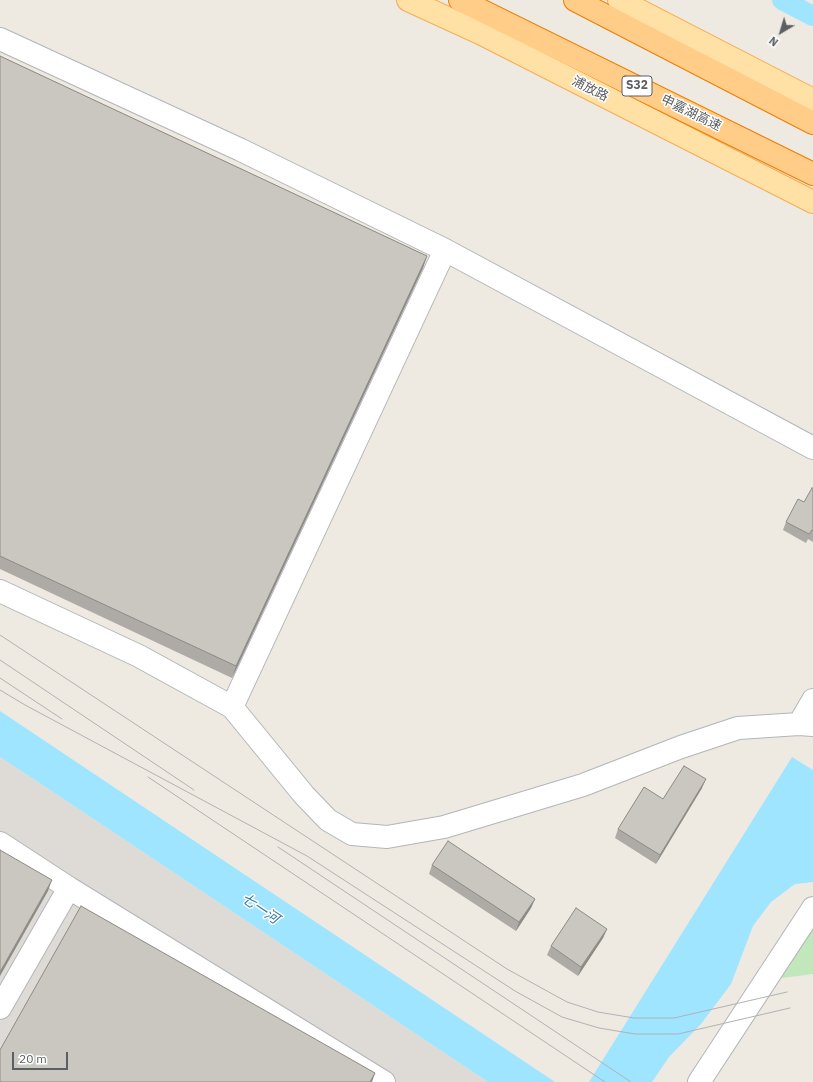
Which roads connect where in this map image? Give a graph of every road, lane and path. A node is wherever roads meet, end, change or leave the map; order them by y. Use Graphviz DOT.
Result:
graph roads {
  1 [pos="408,0"];
  2 [pos="460,0"];
  3 [pos="575,0"];
  4 [pos="619,0"];
  5 [pos="0,39"];
  6 [pos="813,100"];
  7 [pos="813,123"];
  8 [pos="813,174"];
  9 [pos="813,202"];
  10 [pos="445,250"];
  11 [pos="813,448"];
  12 [pos="0,591"];
  13 [pos="813,700"];
  14 [pos="232,707"];
  15 [pos="806,724"];
  16 [pos="0,843"];
  17 [pos="69,888"];
  18 [pos="813,908"];
  19 [pos="0,1008"];
  20 [pos="384,1082"];
  21 [pos="699,1082"];
  1 -- 9 [label="main road, 浦放路"];
  2 -- 8 [label="highway, 申嘉湖高速 / S32"];
  3 -- 7 [label="highway"];
  4 -- 6 [label="main road"];
  5 -- 10 [label="lane"];
  10 -- 11 [label="lane"];
  10 -- 14 [label="lane"];
  12 -- 14 [label="lane"];
  13 -- 15 [label="lane"];
  14 -- 15 [label="lane"];
  16 -- 17 [label="lane"];
  17 -- 19 [label="lane"];
  17 -- 20 [label="lane"];
  18 -- 21 [label="lane"];
}
